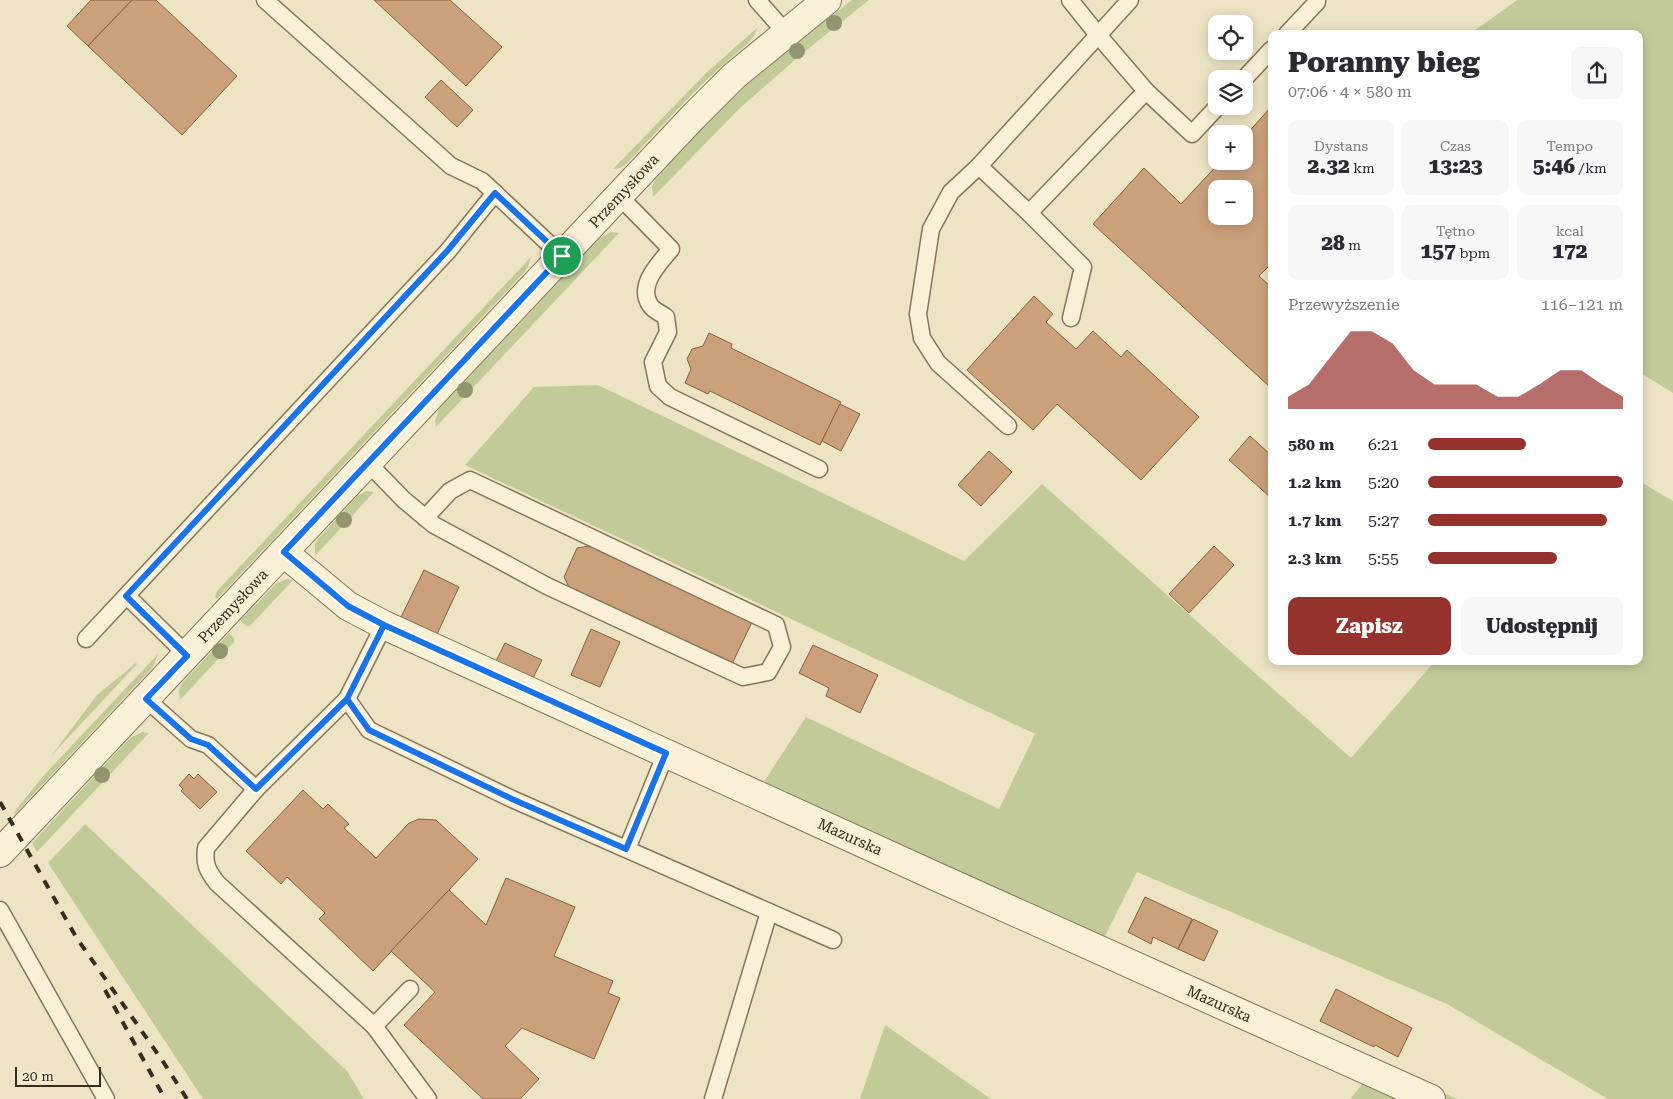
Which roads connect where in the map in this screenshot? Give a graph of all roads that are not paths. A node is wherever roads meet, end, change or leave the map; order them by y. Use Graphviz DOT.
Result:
graph roads {
  1 [pos="265,0"];
  2 [pos="757,0"];
  3 [pos="827,0"];
  4 [pos="1070,0"];
  5 [pos="1130,0"];
  6 [pos="1316,0"];
  7 [pos="1291,30"];
  8 [pos="786,32"];
  9 [pos="1098,35"];
  10 [pos="1268,53"];
  11 [pos="1252,70"];
  12 [pos="1146,90"];
  13 [pos="1210,115"];
  14 [pos="979,166"];
  15 [pos="495,193"];
  16 [pos="619,196"];
  17 [pos="1029,213"];
  18 [pos="562,256"];
  19 [pos="1071,318"];
  20 [pos="1008,426"];
  21 [pos="368,463"];
  22 [pos="819,469"];
  23 [pos="425,518"];
  24 [pos="284,552"];
  25 [pos="126,596"];
  26 [pos="384,625"];
  27 [pos="86,640"];
  28 [pos="187,656"];
  29 [pos="146,699"];
  30 [pos="347,699"];
  31 [pos="666,753"];
  32 [pos="256,789"];
  33 [pos="626,849"];
  34 [pos="0,851"];
  35 [pos="0,910"];
  36 [pos="769,912"];
  37 [pos="833,940"];
  38 [pos="410,989"];
  39 [pos="374,1026"];
  40 [pos="106,1099"];
  41 [pos="428,1099"];
  42 [pos="713,1099"];
  43 [pos="1431,1099"];
  1 -- 15 [label="lane"];
  2 -- 8 [label="lane"];
  3 -- 8 [label="street, Przemysłowa"];
  4 -- 9 [label="lane"];
  5 -- 9 [label="lane"];
  6 -- 7 [label="lane"];
  8 -- 16 [label="street, Przemysłowa"];
  9 -- 12 [label="lane"];
  9 -- 14 [label="lane"];
  10 -- 11 [label="lane"];
  12 -- 13 [label="lane"];
  12 -- 17 [label="lane"];
  14 -- 17 [label="lane"];
  14 -- 20 [label="lane"];
  15 -- 18 [label="lane"];
  15 -- 25 [label="lane"];
  16 -- 18 [label="street, Przemysłowa"];
  16 -- 22 [label="lane"];
  17 -- 19 [label="lane"];
  18 -- 21 [label="street, Przemysłowa"];
  21 -- 23 [label="lane"];
  21 -- 24 [label="street, Przemysłowa"];
  23 -- 23 [label="lane"];
  24 -- 26 [label="street, Mazurska"];
  24 -- 28 [label="street, Przemysłowa"];
  25 -- 27 [label="lane"];
  25 -- 28 [label="lane"];
  26 -- 30 [label="lane"];
  26 -- 31 [label="street, Mazurska"];
  28 -- 29 [label="street, Przemysłowa"];
  29 -- 32 [label="lane"];
  29 -- 34 [label="street, Przemysłowa"];
  30 -- 32 [label="lane"];
  30 -- 33 [label="lane"];
  31 -- 33 [label="lane"];
  31 -- 43 [label="street, Mazurska"];
  32 -- 39 [label="lane"];
  33 -- 36 [label="lane"];
  35 -- 40 [label="lane"];
  36 -- 37 [label="lane"];
  36 -- 42 [label="lane"];
  38 -- 39 [label="lane"];
  39 -- 41 [label="lane"];
}
